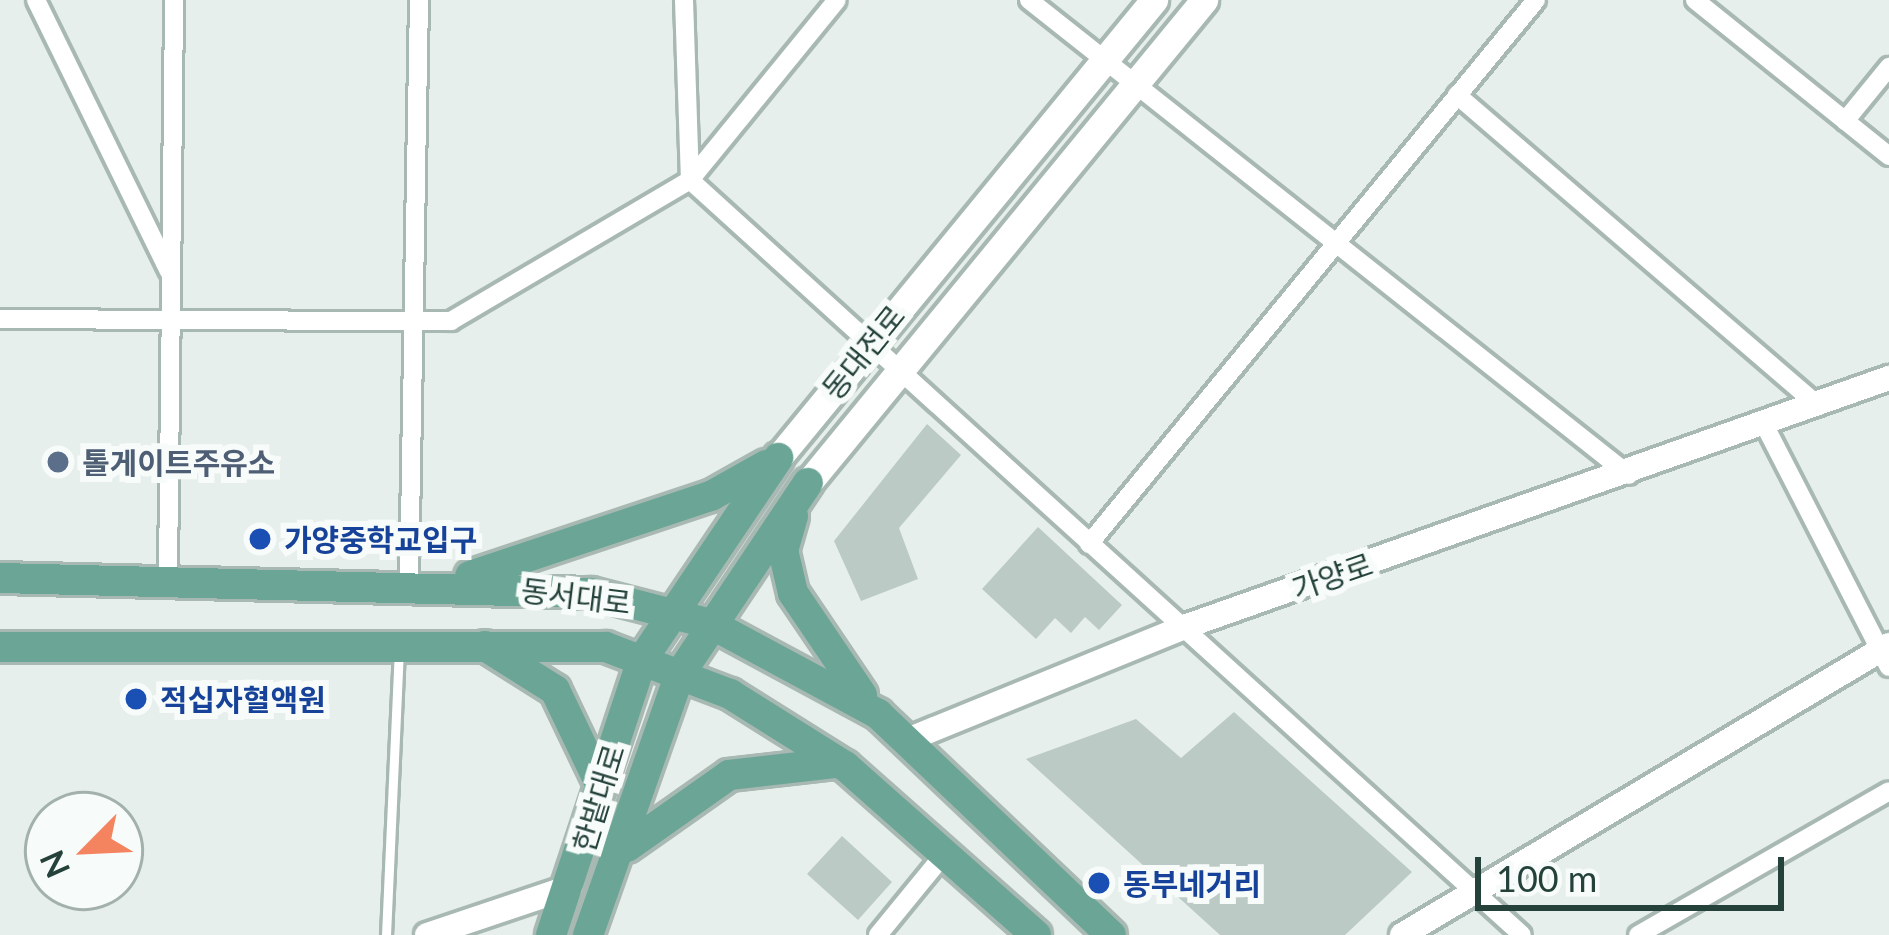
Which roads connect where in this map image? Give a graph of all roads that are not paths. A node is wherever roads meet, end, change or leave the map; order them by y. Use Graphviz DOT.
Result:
graph roads {
  1 [pos="36,0"];
  2 [pos="174,0"];
  3 [pos="419,0"];
  4 [pos="684,0"];
  5 [pos="837,0"];
  6 [pos="1029,0"];
  7 [pos="1154,0"];
  8 [pos="1204,0"];
  9 [pos="1536,0"];
  10 [pos="1700,2"];
  11 [pos="1106,60"];
  12 [pos="1889,67"];
  13 [pos="1136,82"];
  14 [pos="1457,95"];
  15 [pos="1845,121"];
  16 [pos="1889,156"];
  17 [pos="690,180"];
  18 [pos="1334,250"];
  19 [pos="171,276"];
  20 [pos="0,319"];
  21 [pos="171,320"];
  22 [pos="414,321"];
  23 [pos="871,339"];
  24 [pos="900,365"];
  25 [pos="1889,378"];
  26 [pos="1819,406"];
  27 [pos="1765,426"];
  28 [pos="778,458"];
  29 [pos="1629,475"];
  30 [pos="808,484"];
  31 [pos="1089,544"];
  32 [pos="168,577"];
  33 [pos="0,578"];
  34 [pos="422,584"];
  35 [pos="673,613"];
  36 [pos="711,624"];
  37 [pos="1187,626"];
  38 [pos="400,640"];
  39 [pos="461,640"];
  40 [pos="0,647"];
  41 [pos="1886,654"];
  42 [pos="642,660"];
  43 [pos="680,674"];
  44 [pos="878,714"];
  45 [pos="905,741"];
  46 [pos="845,766"];
  47 [pos="602,790"];
  48 [pos="1889,791"];
  49 [pos="945,853"];
  50 [pos="614,865"];
  51 [pos="570,887"];
  52 [pos="1475,892"];
  53 [pos="386,935"];
  54 [pos="427,935"];
  55 [pos="550,935"];
  56 [pos="588,935"];
  57 [pos="878,935"];
  58 [pos="1036,935"];
  59 [pos="1111,935"];
  60 [pos="1402,935"];
  61 [pos="1522,935"];
  62 [pos="1638,935"];
  1 -- 19 [label="street"];
  2 -- 19 [label="street"];
  3 -- 22 [label="street"];
  4 -- 17 [label="street"];
  5 -- 17 [label="street"];
  6 -- 11 [label="street"];
  7 -- 11 [label="main road, 동대전로"];
  8 -- 13 [label="main road, 동대전로"];
  9 -- 14 [label="street"];
  10 -- 15 [label="street"];
  11 -- 13 [label="street"];
  11 -- 23 [label="main road, 동대전로"];
  12 -- 15 [label="street"];
  13 -- 18 [label="street"];
  13 -- 24 [label="main road, 동대전로"];
  14 -- 18 [label="street"];
  14 -- 26 [label="street"];
  15 -- 16 [label="street"];
  17 -- 22 [label="street"];
  17 -- 23 [label="street"];
  18 -- 29 [label="street"];
  18 -- 31 [label="street"];
  19 -- 21 [label="street"];
  20 -- 21 [label="street"];
  21 -- 22 [label="street"];
  21 -- 32 [label="street"];
  22 -- 34 [label="street"];
  23 -- 24 [label="street"];
  23 -- 28 [label="main road, 동대전로"];
  24 -- 30 [label="main road, 동대전로"];
  24 -- 31 [label="street"];
  25 -- 26 [label="street, 가양로"];
  26 -- 27 [label="street, 가양로"];
  27 -- 29 [label="street, 가양로"];
  27 -- 41 [label="street"];
  28 -- 34 [label="main road"];
  28 -- 35 [label="main road, 동대전로"];
  29 -- 37 [label="street, 가양로"];
  30 -- 36 [label="main road, 동대전로"];
  30 -- 44 [label="main road"];
  31 -- 37 [label="street"];
  32 -- 33 [label="main road, 동서대로"];
  32 -- 34 [label="main road, 동서대로"];
  34 -- 35 [label="main road, 동서대로"];
  35 -- 36 [label="main road, 동서대로"];
  35 -- 42 [label="main road, 동대전로"];
  36 -- 43 [label="main road, 동대전로"];
  36 -- 44 [label="main road, 동서대로"];
  37 -- 45 [label="street, 가양로"];
  37 -- 52 [label="street"];
  38 -- 39 [label="main road, 동서대로"];
  38 -- 40 [label="main road, 동서대로"];
  38 -- 53 [label="lane"];
  39 -- 42 [label="main road, 동서대로"];
  39 -- 47 [label="main road"];
  41 -- 52 [label="street"];
  42 -- 43 [label="main road, 동서대로"];
  42 -- 47 [label="main road, 한밭대로"];
  43 -- 46 [label="main road, 동서대로"];
  43 -- 50 [label="main road, 한밭대로"];
  44 -- 45 [label="main road, 동서대로"];
  45 -- 59 [label="main road, 동서대로"];
  46 -- 49 [label="main road, 동서대로"];
  46 -- 50 [label="main road"];
  47 -- 51 [label="main road, 한밭대로"];
  48 -- 62 [label="street"];
  49 -- 57 [label="street"];
  49 -- 58 [label="main road, 동서대로"];
  50 -- 56 [label="main road, 한밭대로"];
  51 -- 54 [label="street"];
  51 -- 55 [label="main road, 한밭대로"];
  52 -- 60 [label="street"];
  52 -- 61 [label="street"];
}
